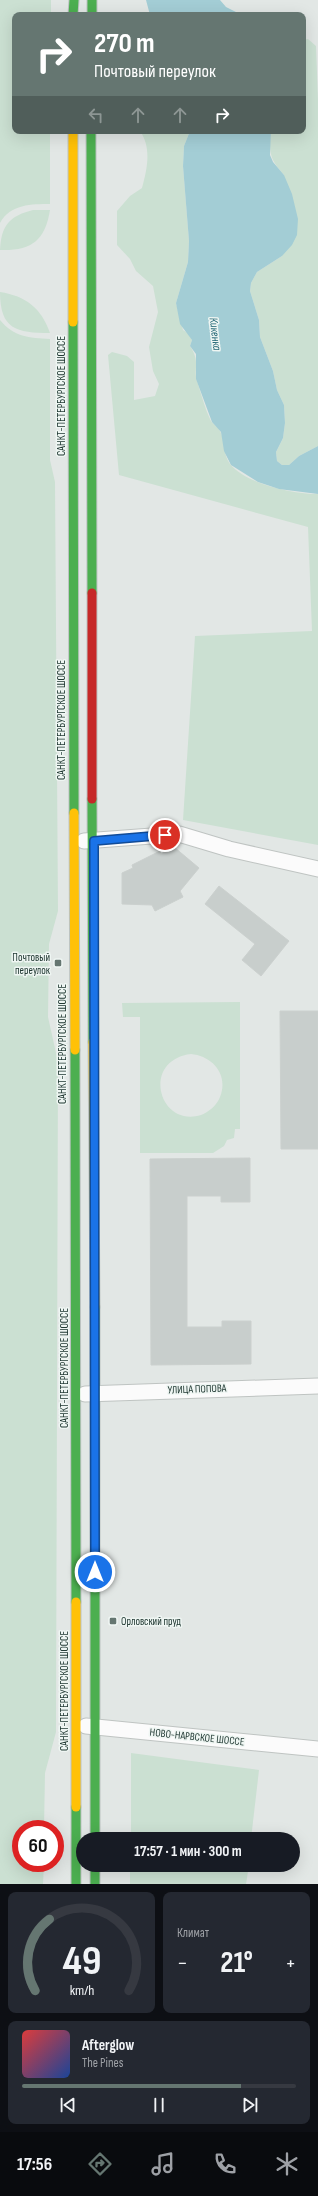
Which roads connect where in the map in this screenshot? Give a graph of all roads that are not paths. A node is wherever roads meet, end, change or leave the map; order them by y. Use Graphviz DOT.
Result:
graph roads {
  1 [pos="74,0"];
  2 [pos="92,0"];
  3 [pos="74,12"];
  4 [pos="92,12"];
  5 [pos="73,134"];
  6 [pos="91,134"];
  7 [pos="74,841"];
  8 [pos="94,841"];
  9 [pos="318,868"];
  10 [pos="318,1386"];
  11 [pos="95,1393"];
  12 [pos="76,1394"];
  13 [pos="76,1725"];
  14 [pos="95,1727"];
  15 [pos="318,1749"];
  16 [pos="95,1832"];
  17 [pos="95,1872"];
  18 [pos="76,1884"];
  19 [pos="95,1884"];
  1 -- 3 [label="main road"];
  2 -- 4 [label="main road"];
  5 -- 7 [label="main road, САНКТ-ПЕТЕРБУРГСКОЕ ШОССЕ"];
  6 -- 8 [label="main road"];
  7 -- 8 [label="street"];
  7 -- 12 [label="main road, САНКТ-ПЕТЕРБУРГСКОЕ ШОССЕ"];
  8 -- 9 [label="street"];
  8 -- 11 [label="main road"];
  10 -- 11 [label="street, УЛИЦА ПОПОВА"];
  11 -- 12 [label="street, УЛИЦА ПОПОВА"];
  11 -- 14 [label="main road"];
  12 -- 13 [label="main road, САНКТ-ПЕТЕРБУРГСКОЕ ШОССЕ"];
  13 -- 14 [label="street, НОВО-НАРВСКОЕ ШОССЕ"];
  13 -- 18 [label="main road, САНКТ-ПЕТЕРБУРГСКОЕ ШОССЕ"];
  14 -- 15 [label="street, НОВО-НАРВСКОЕ ШОССЕ"];
  14 -- 16 [label="main road"];
  17 -- 19 [label="main road"];
}
